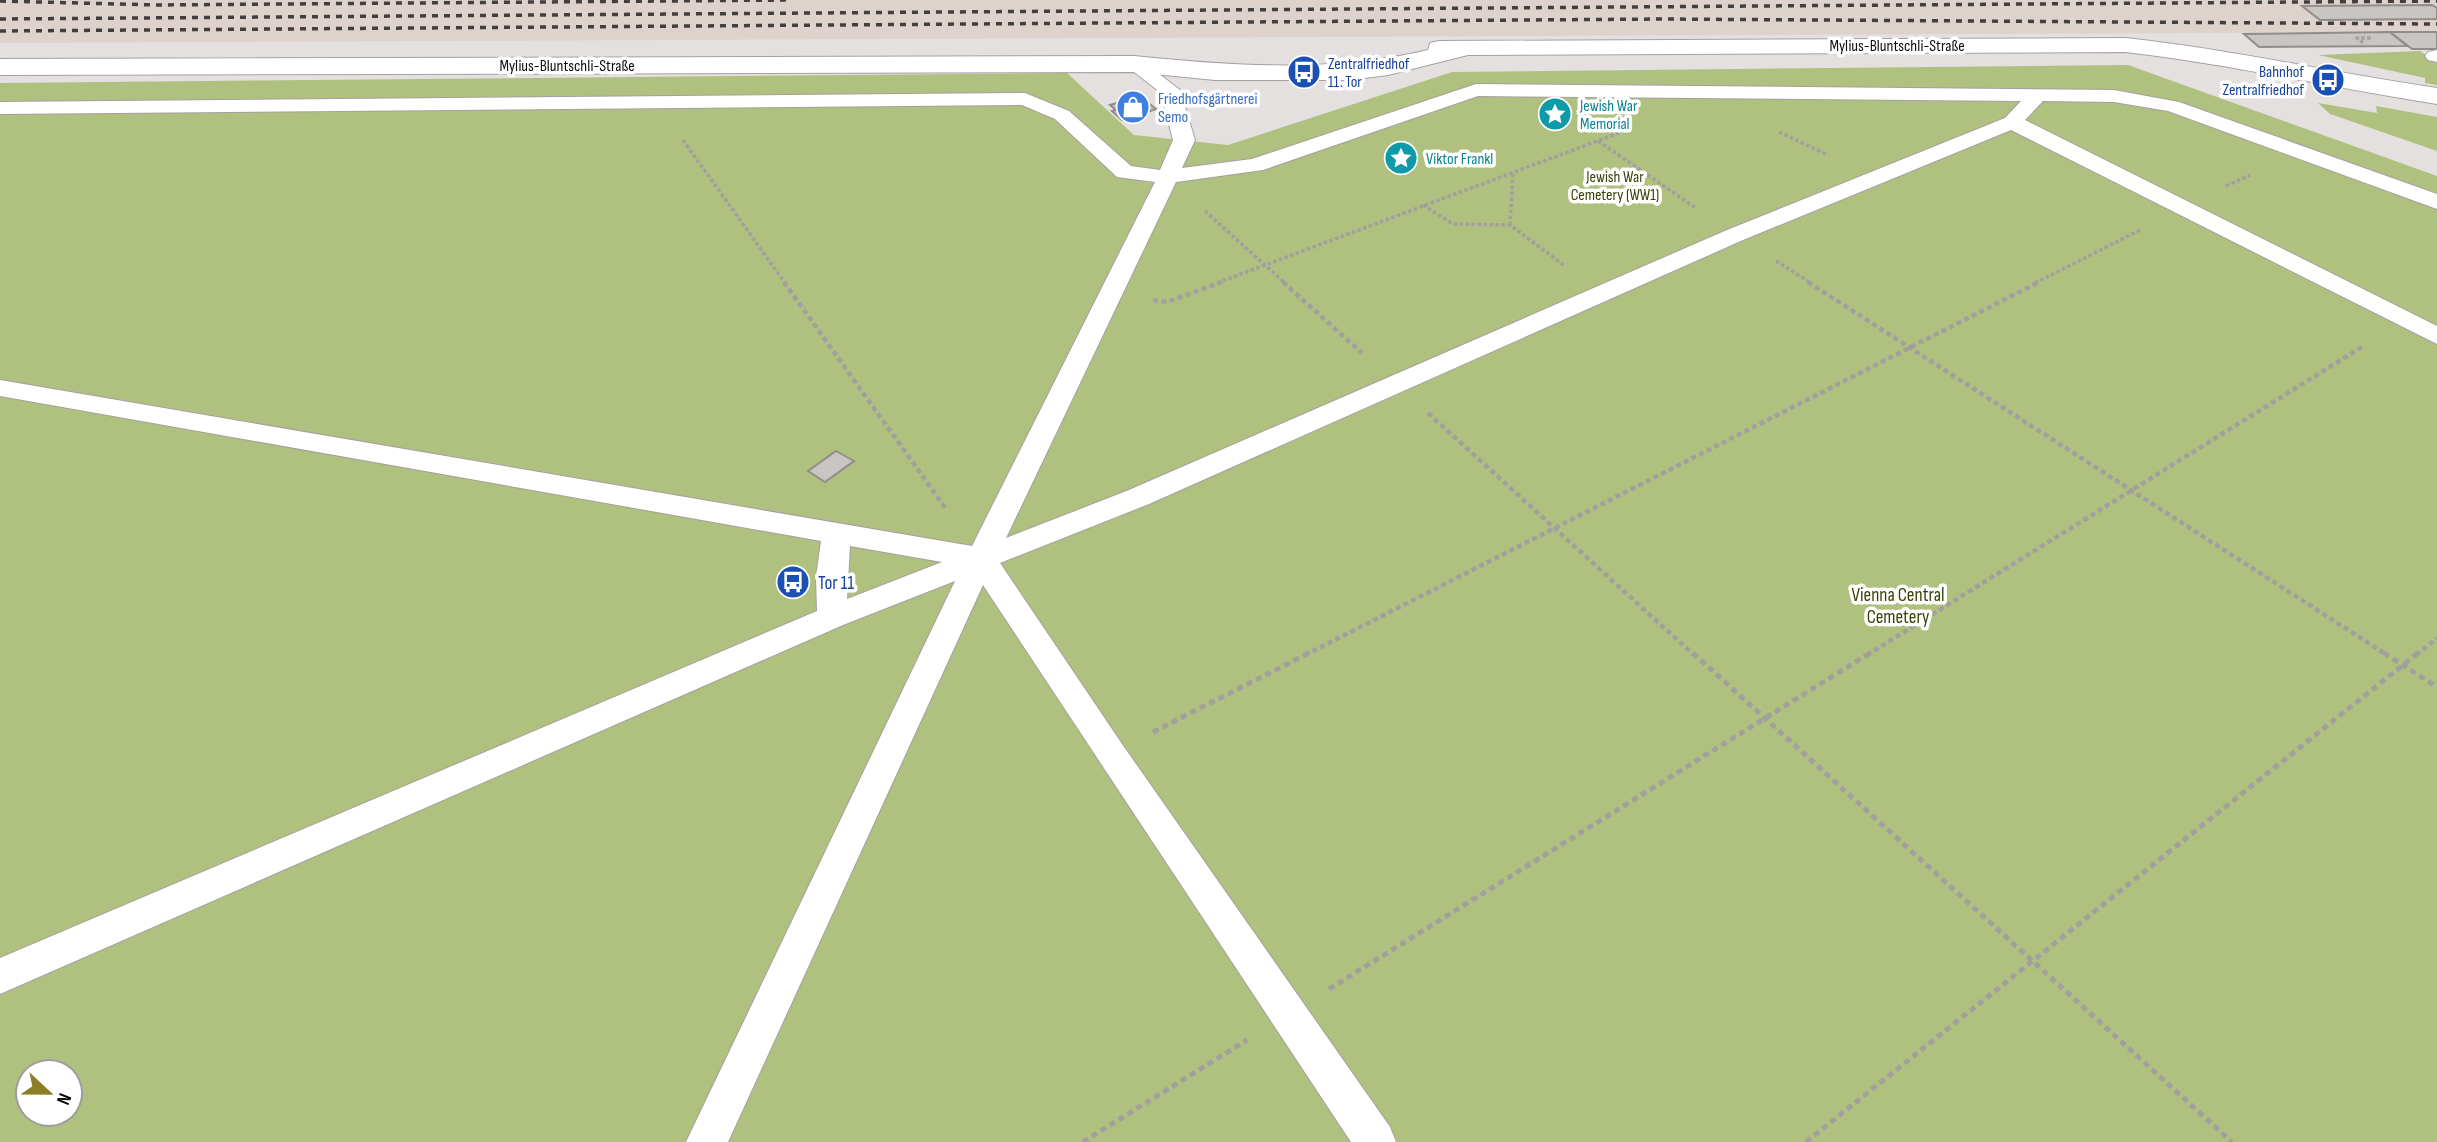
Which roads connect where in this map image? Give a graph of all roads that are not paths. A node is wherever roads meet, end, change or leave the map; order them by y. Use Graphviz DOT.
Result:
graph roads {
  1 [pos="1134,64"];
  2 [pos="0,67"];
  3 [pos="2328,80"];
  4 [pos="2038,95"];
  5 [pos="2437,96"];
  6 [pos="0,108"];
  7 [pos="2437,109"];
  8 [pos="2012,122"];
  9 [pos="1168,177"];
  10 [pos="2437,202"];
  11 [pos="2437,336"];
  12 [pos="0,388"];
  13 [pos="837,534"];
  14 [pos="981,558"];
  15 [pos="832,617"];
  16 [pos="0,976"];
  17 [pos="707,1142"];
  18 [pos="1375,1142"];
  1 -- 2 [label="street, Mylius-Bluntschli-Straße"];
  1 -- 3 [label="street, Mylius-Bluntschli-Straße"];
  1 -- 9 [label="lane"];
  3 -- 5 [label="street, Mylius-Bluntschli-Straße"];
  3 -- 7 [label="street, Mylius-Bluntschli-Straße"];
  4 -- 8 [label="lane"];
  4 -- 9 [label="lane"];
  4 -- 10 [label="lane"];
  6 -- 9 [label="lane"];
  8 -- 11 [label="lane"];
  8 -- 14 [label="lane"];
  9 -- 14 [label="lane"];
  12 -- 13 [label="lane"];
  13 -- 14 [label="lane"];
  13 -- 15 [label="lane"];
  14 -- 15 [label="lane"];
  14 -- 17 [label="lane"];
  14 -- 18 [label="lane"];
  15 -- 16 [label="lane"];
}
